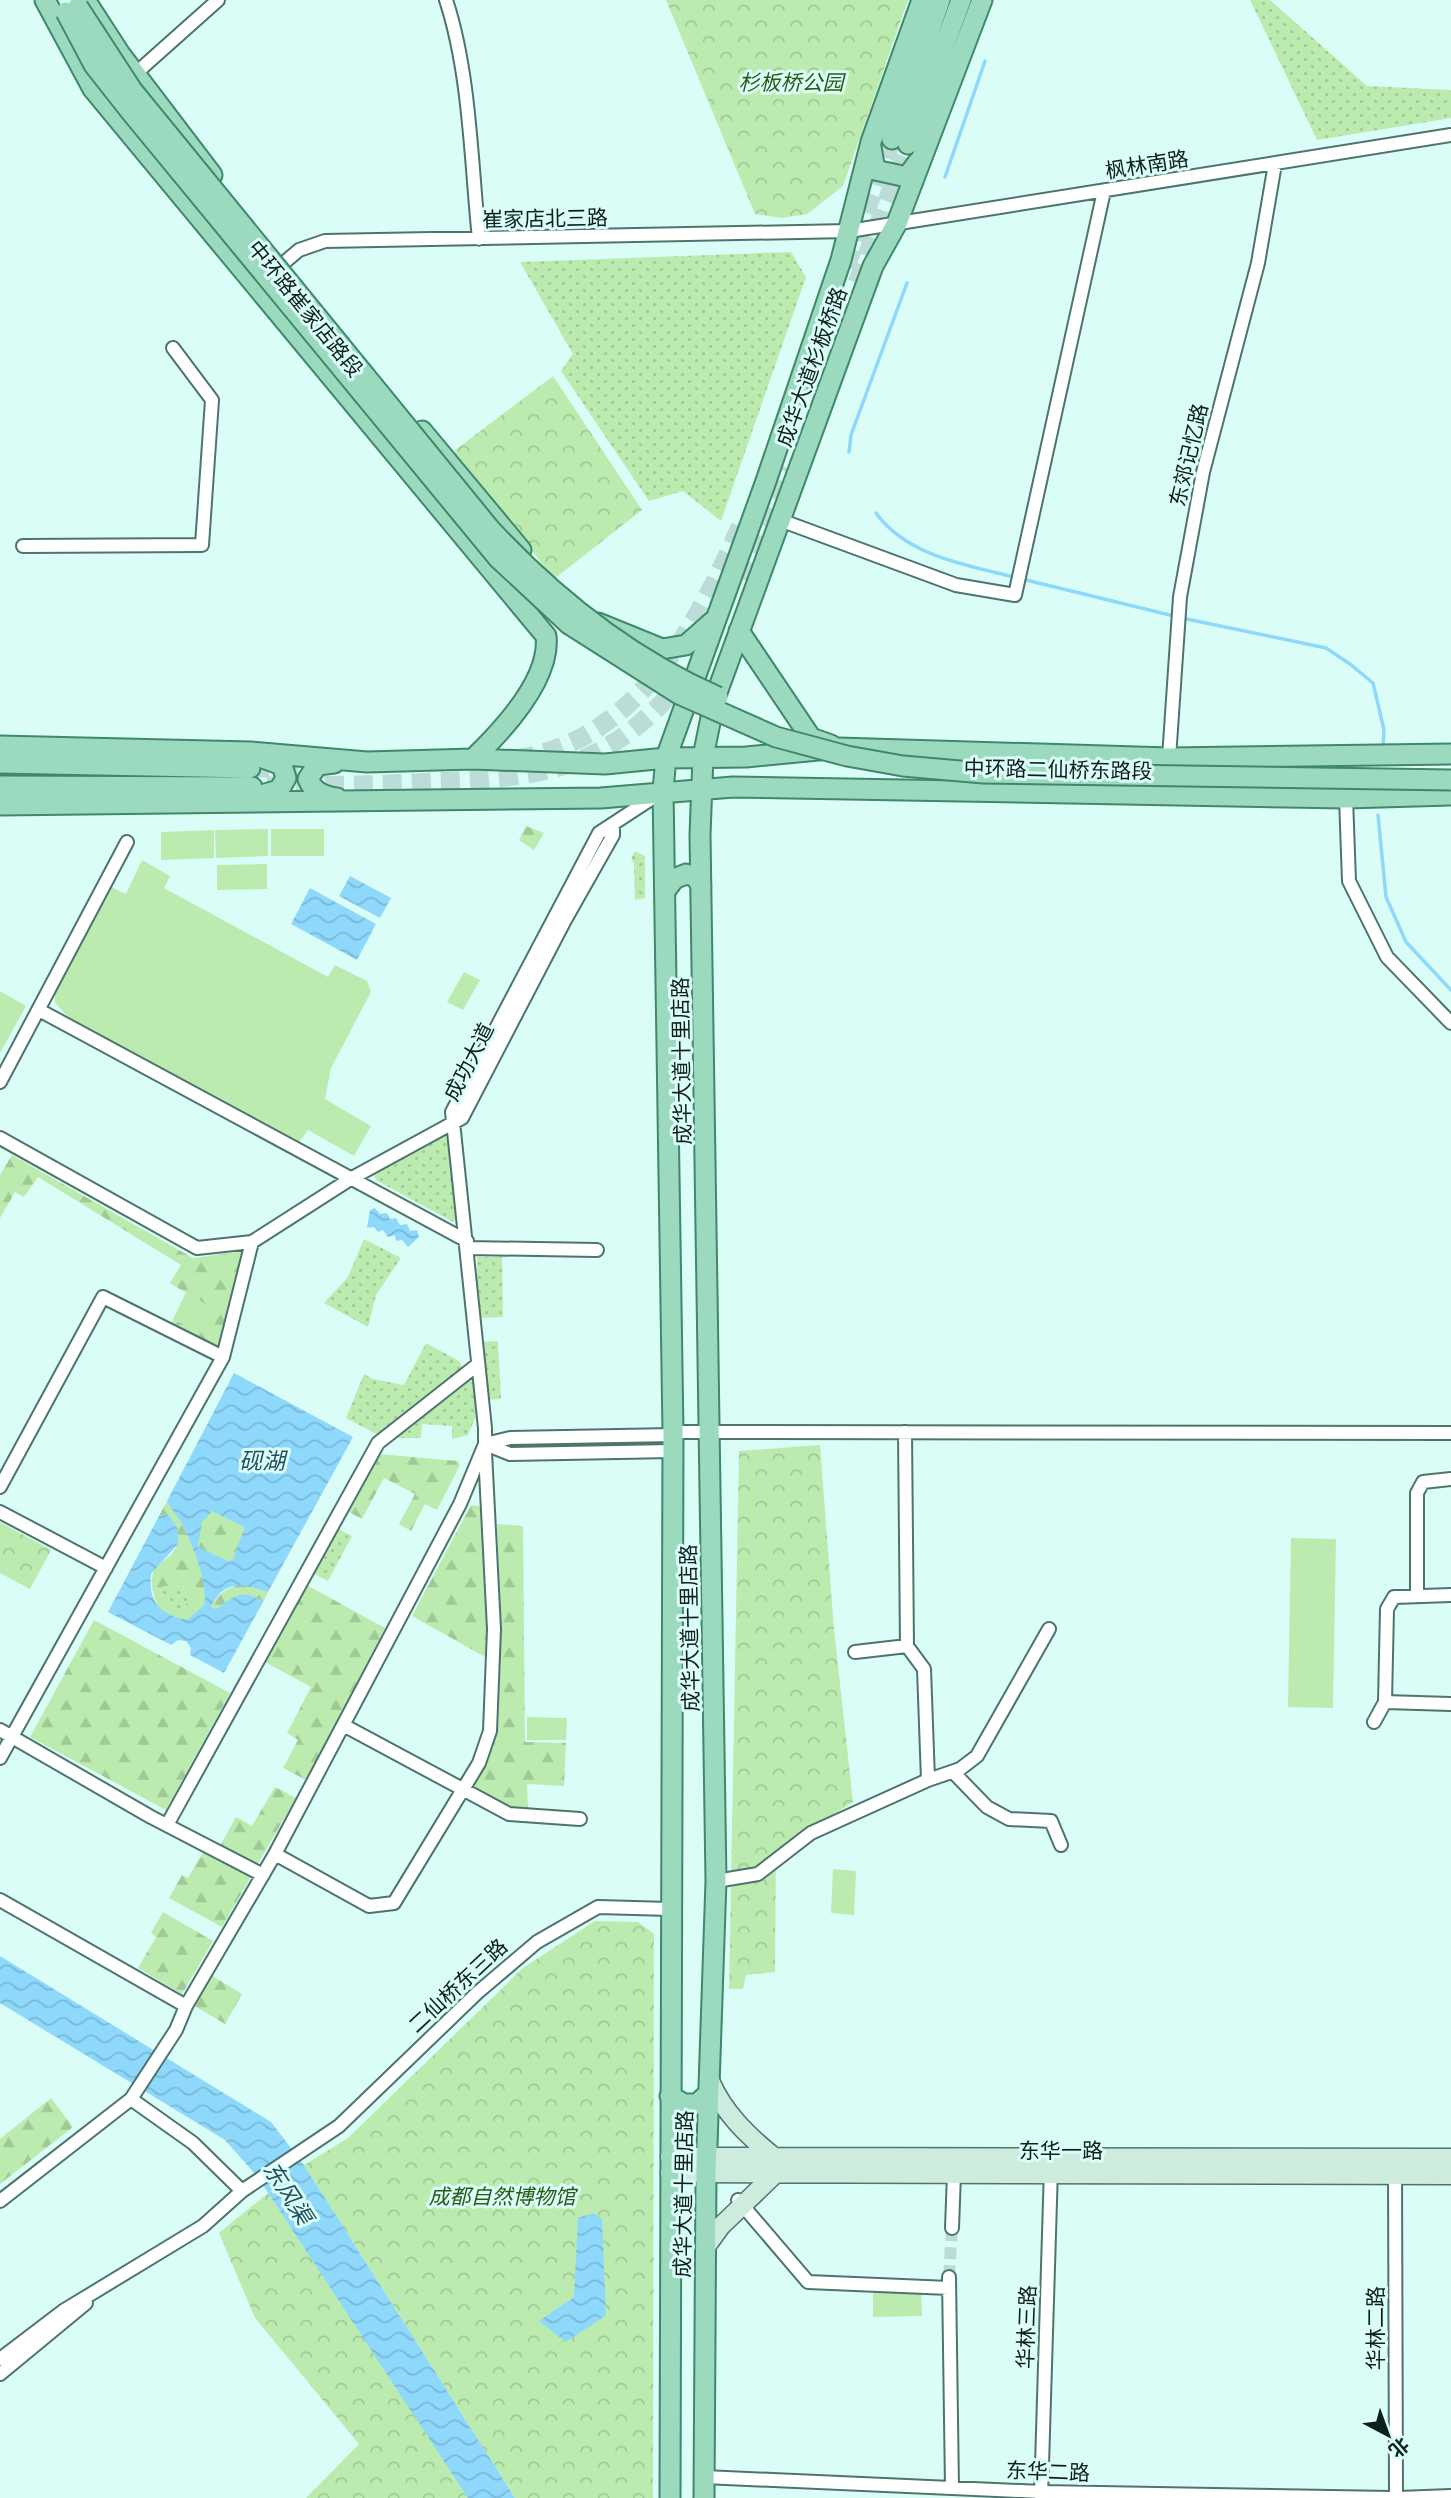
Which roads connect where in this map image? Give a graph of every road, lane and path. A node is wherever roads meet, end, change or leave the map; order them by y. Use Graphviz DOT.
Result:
graph roads {
  1 [pos="45,0"];
  2 [pos="218,0"];
  3 [pos="446,0"];
  4 [pos="922,0"];
  5 [pos="940,0"];
  6 [pos="961,0"];
  7 [pos="982,0"];
  8 [pos="72,4"];
  9 [pos="135,74"];
  10 [pos="1451,135"];
  11 [pos="871,142"];
  12 [pos="907,147"];
  13 [pos="1275,164"];
  14 [pos="1104,191"];
  15 [pos="897,223"];
  16 [pos="849,231"];
  17 [pos="479,239"];
  18 [pos="283,263"];
  19 [pos="258,287"];
  20 [pos="173,348"];
  21 [pos="780,520"];
  22 [pos="23,546"];
  23 [pos="714,621"];
  24 [pos="739,631"];
  25 [pos="0,746"];
  26 [pos="839,748"];
  27 [pos="225,751"];
  28 [pos="1451,754"];
  29 [pos="703,757"];
  30 [pos="666,758"];
  31 [pos="1169,758"];
  32 [pos="473,759"];
  33 [pos="367,762"];
  34 [pos="0,764"];
  35 [pos="1451,768"];
  36 [pos="1451,780"];
  37 [pos="0,786"];
  38 [pos="700,789"];
  39 [pos="663,790"];
  40 [pos="1451,795"];
  41 [pos="1346,798"];
  42 [pos="222,802"];
  43 [pos="360,802"];
  44 [pos="0,805"];
  45 [pos="127,842"];
  46 [pos="701,886"];
  47 [pos="665,891"];
  48 [pos="38,1010"];
  49 [pos="1451,1023"];
  50 [pos="0,1082"];
  51 [pos="453,1121"];
  52 [pos="0,1138"];
  53 [pos="352,1178"];
  54 [pos="252,1241"];
  55 [pos="468,1244"];
  56 [pos="597,1250"];
  57 [pos="223,1357"];
  58 [pos="477,1365"];
  59 [pos="711,1432"];
  60 [pos="905,1432"];
  61 [pos="1451,1433"];
  62 [pos="673,1439"];
  63 [pos="485,1444"];
  64 [pos="1451,1479"];
  65 [pos="0,1487"];
  66 [pos="0,1512"];
  67 [pos="106,1568"];
  68 [pos="1417,1595"];
  69 [pos="1451,1595"];
  70 [pos="1049,1629"];
  71 [pos="907,1646"];
  72 [pos="855,1652"];
  73 [pos="1385,1702"];
  74 [pos="1451,1704"];
  75 [pos="1374,1722"];
  76 [pos="345,1726"];
  77 [pos="0,1730"];
  78 [pos="12,1736"];
  79 [pos="0,1758"];
  80 [pos="953,1772"];
  81 [pos="928,1780"];
  82 [pos="464,1789"];
  83 [pos="580,1819"];
  84 [pos="167,1825"];
  85 [pos="1061,1845"];
  86 [pos="275,1854"];
  87 [pos="263,1875"];
  88 [pos="716,1881"];
  89 [pos="0,1900"];
  90 [pos="670,1909"];
  91 [pos="186,2006"];
  92 [pos="709,2087"];
  93 [pos="133,2096"];
  94 [pos="670,2096"];
  95 [pos="1451,2158"];
  96 [pos="670,2165"];
  97 [pos="706,2165"];
  98 [pos="775,2165"];
  99 [pos="1051,2166"];
  100 [pos="1395,2166"];
  101 [pos="954,2174"];
  102 [pos="1451,2175"];
  103 [pos="242,2191"];
  104 [pos="0,2201"];
  105 [pos="740,2202"];
  106 [pos="952,2228"];
  107 [pos="705,2248"];
  108 [pos="97,2290"];
  109 [pos="0,2359"];
  110 [pos="0,2374"];
  111 [pos="704,2477"];
  112 [pos="952,2488"];
  113 [pos="1042,2495"];
  114 [pos="1451,2496"];
  115 [pos="670,2498"];
  116 [pos="704,2498"];
  117 [pos="1396,2498"];
  1 -- 19 [label="main road, 中环路崔家店路段"];
  2 -- 9 [label="street"];
  3 -- 17 [label="street"];
  4 -- 11 [label="main road, 成华大道杉板桥路"];
  5 -- 12 [label="main road"];
  6 -- 12 [label="main road"];
  7 -- 12 [label="main road, 成华大道杉板桥路"];
  8 -- 9 [label="main road, 中环路崔家店路段"];
  8 -- 35 [label="main road, bridge"];
  8 -- 36 [label="main road, bridge"];
  9 -- 18 [label="main road, 中环路崔家店路段"];
  10 -- 13 [label="street, 枫林南路"];
  11 -- 12 [label="main road"];
  11 -- 16 [label="main road, 成华大道杉板桥路"];
  12 -- 15 [label="main road, 成华大道杉板桥路"];
  13 -- 14 [label="street, 枫林南路"];
  13 -- 31 [label="street, 东郊记忆路"];
  14 -- 15 [label="street, 枫林南路"];
  14 -- 21 [label="street"];
  15 -- 16 [label="street, 枫林南路"];
  15 -- 21 [label="main road, 成华大道杉板桥路"];
  16 -- 17 [label="street, 崔家店北三路"];
  16 -- 23 [label="main road, 成华大道杉板桥路"];
  17 -- 18 [label="street, 崔家店北三路"];
  18 -- 19 [label="street, 崔家店北三路"];
  18 -- 23 [label="main road, 中环路崔家店路段"];
  19 -- 32 [label="main road, 中环路崔家店路段"];
  20 -- 22 [label="street"];
  21 -- 24 [label="main road, 成华大道杉板桥路"];
  23 -- 30 [label="main road, 成华大道杉板桥路"];
  24 -- 26 [label="main road"];
  24 -- 29 [label="main road, 成华大道杉板桥路"];
  25 -- 27 [label="main road"];
  26 -- 29 [label="main road, 中环路二仙桥东路段"];
  26 -- 31 [label="main road, 中环路二仙桥东路段"];
  27 -- 33 [label="main road"];
  27 -- 42 [label="main road"];
  28 -- 31 [label="main road, 中环路二仙桥东路段"];
  29 -- 30 [label="main road, 中环路二仙桥东路段"];
  29 -- 38 [label="main road, 成华大道十里店路"];
  30 -- 32 [label="main road, 中环路二仙桥东路段"];
  30 -- 39 [label="main road, 成华大道十里店路"];
  32 -- 33 [label="main road, 中环路二仙桥东路段"];
  33 -- 43 [label="main road"];
  34 -- 37 [label="main road"];
  38 -- 39 [label="main road, 中环路二仙桥东路段"];
  38 -- 41 [label="main road, 中环路二仙桥东路段"];
  38 -- 46 [label="main road, 成华大道十里店路"];
  39 -- 43 [label="main road, 中环路二仙桥东路段"];
  39 -- 47 [label="main road, 成华大道十里店路"];
  39 -- 51 [label="street, 成功大道"];
  40 -- 41 [label="main road, 中环路二仙桥东路段"];
  41 -- 49 [label="street"];
  42 -- 43 [label="main road"];
  42 -- 44 [label="main road"];
  45 -- 48 [label="street"];
  46 -- 47 [label="main road"];
  46 -- 59 [label="main road, 成华大道十里店路"];
  47 -- 62 [label="main road, 成华大道十里店路"];
  48 -- 50 [label="street"];
  48 -- 53 [label="street"];
  51 -- 53 [label="street"];
  51 -- 55 [label="street"];
  52 -- 54 [label="street"];
  53 -- 54 [label="street"];
  53 -- 55 [label="street"];
  54 -- 57 [label="street"];
  55 -- 56 [label="street"];
  55 -- 58 [label="street"];
  57 -- 65 [label="street"];
  57 -- 67 [label="street"];
  58 -- 63 [label="street"];
  58 -- 84 [label="street"];
  59 -- 60 [label="street"];
  59 -- 62 [label="street"];
  59 -- 88 [label="main road, 成华大道十里店路"];
  60 -- 61 [label="street"];
  60 -- 71 [label="street"];
  62 -- 63 [label="street"];
  62 -- 90 [label="main road, 成华大道十里店路"];
  63 -- 76 [label="street"];
  63 -- 82 [label="street"];
  64 -- 68 [label="street"];
  66 -- 67 [label="street"];
  67 -- 78 [label="street"];
  68 -- 69 [label="street"];
  68 -- 73 [label="street"];
  70 -- 80 [label="street"];
  71 -- 72 [label="street"];
  71 -- 81 [label="street"];
  73 -- 74 [label="street"];
  73 -- 75 [label="street"];
  76 -- 82 [label="street"];
  76 -- 86 [label="street"];
  77 -- 78 [label="street"];
  78 -- 79 [label="street"];
  78 -- 84 [label="street"];
  80 -- 81 [label="street"];
  80 -- 85 [label="street"];
  81 -- 88 [label="street"];
  82 -- 83 [label="street"];
  82 -- 86 [label="street"];
  84 -- 87 [label="street"];
  86 -- 87 [label="street"];
  87 -- 91 [label="street"];
  88 -- 92 [label="main road, 成华大道十里店路"];
  89 -- 91 [label="street"];
  90 -- 94 [label="main road, 成华大道十里店路"];
  90 -- 103 [label="street, 二仙桥东三路"];
  91 -- 93 [label="street"];
  92 -- 94 [label="main road"];
  92 -- 97 [label="main road, 成华大道十里店路"];
  92 -- 98 [label="street"];
  93 -- 103 [label="street"];
  93 -- 104 [label="street"];
  94 -- 96 [label="main road, 成华大道十里店路"];
  95 -- 100 [label="street, 东华一路"];
  96 -- 97 [label="street, 东华一路"];
  96 -- 115 [label="main road, 成华大道十里店路"];
  97 -- 98 [label="street, 东华一路"];
  97 -- 107 [label="main road, 成华大道十里店路"];
  98 -- 99 [label="street, 东华一路"];
  98 -- 101 [label="street, 东华一路"];
  98 -- 105 [label="street"];
  99 -- 100 [label="street, 东华一路"];
  99 -- 101 [label="street, 东华一路"];
  99 -- 113 [label="street, 华林三路"];
  100 -- 102 [label="street, 东华一路"];
  100 -- 117 [label="street, 华林二路"];
  101 -- 106 [label="street"];
  103 -- 108 [label="street, 二仙桥东三路"];
  105 -- 107 [label="street"];
  105 -- 112 [label="street"];
  107 -- 111 [label="main road, 成华大道十里店路"];
  108 -- 109 [label="street"];
  108 -- 110 [label="street"];
  111 -- 112 [label="street, 东华二路"];
  111 -- 116 [label="main road, 成华大道十里店路"];
  112 -- 113 [label="street, 东华二路"];
  113 -- 117 [label="street, 东华二路"];
  114 -- 117 [label="street, 东华二路"];
}
